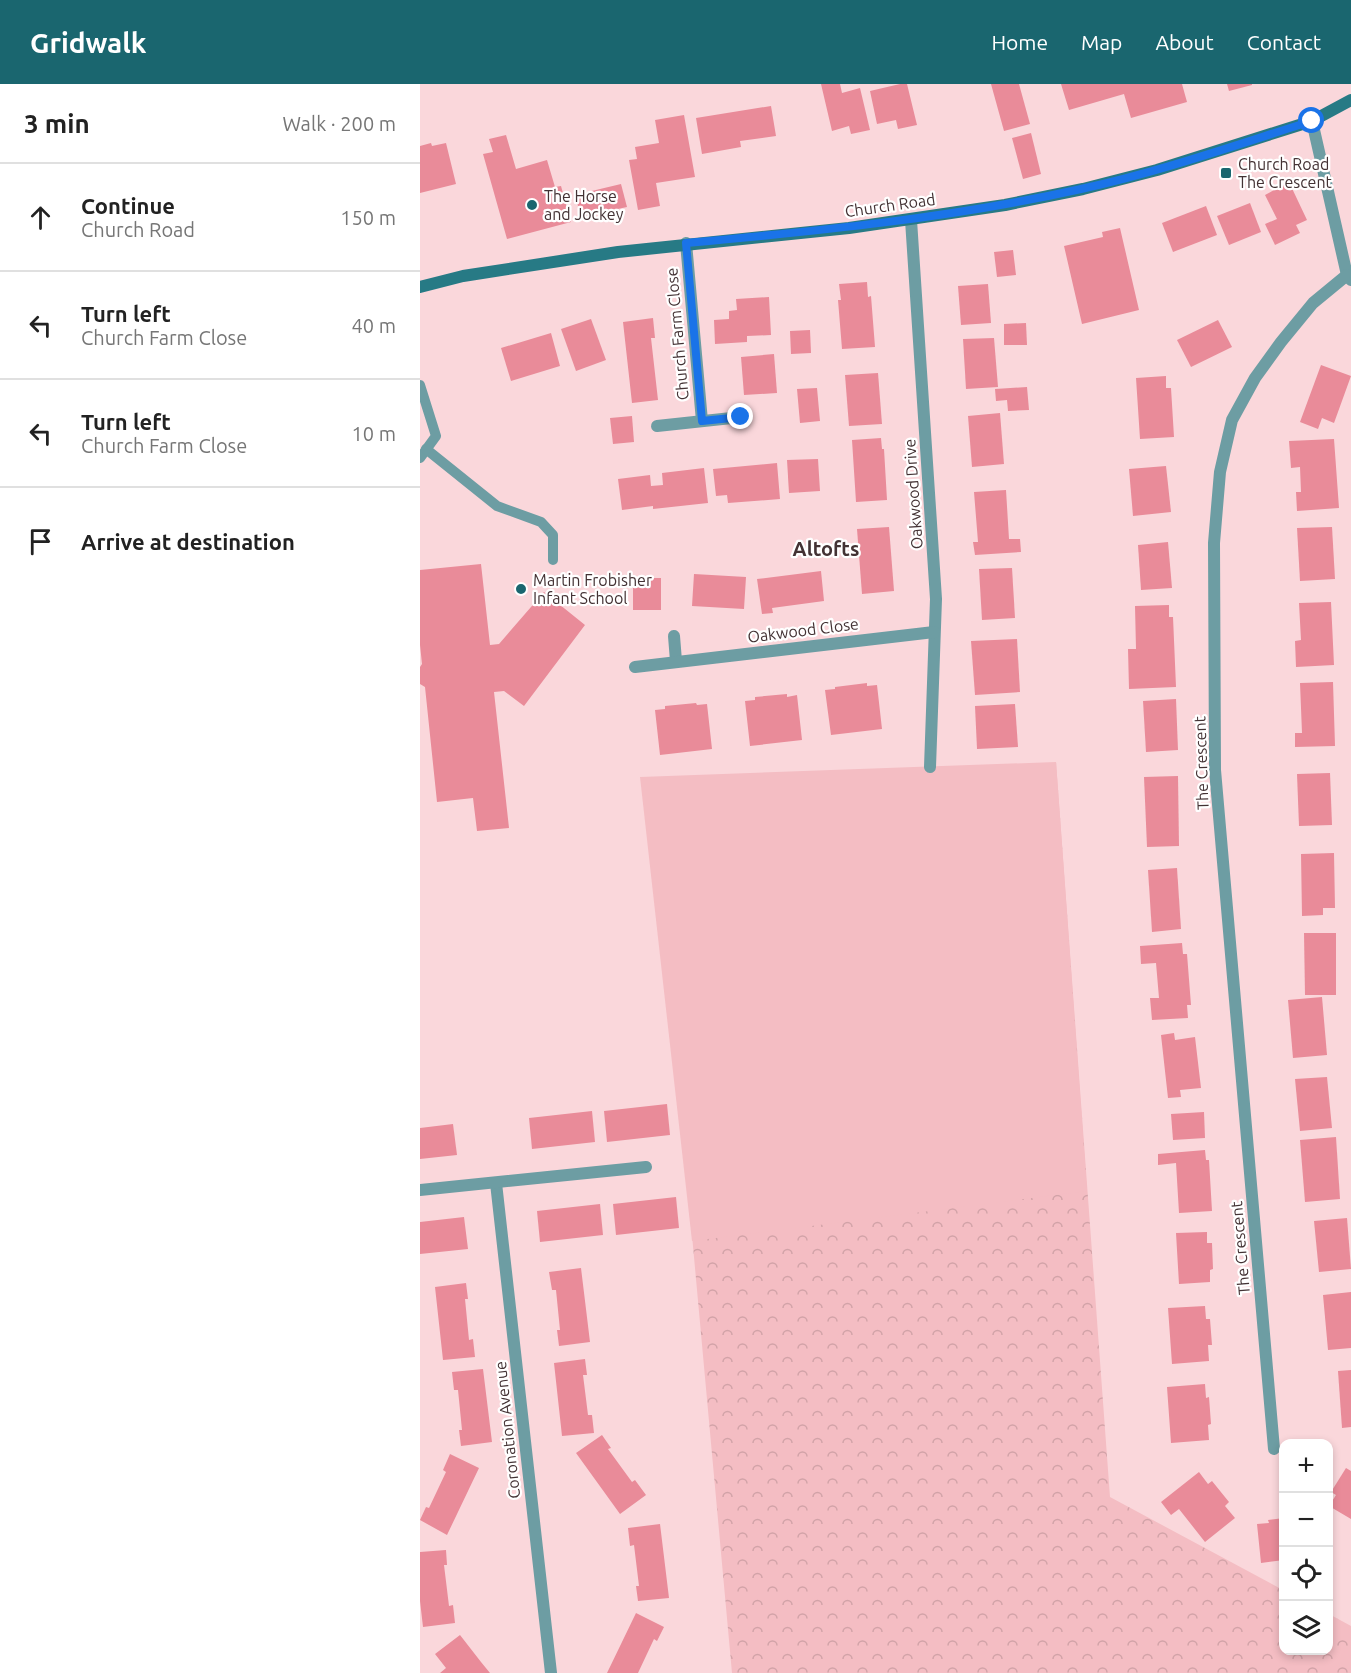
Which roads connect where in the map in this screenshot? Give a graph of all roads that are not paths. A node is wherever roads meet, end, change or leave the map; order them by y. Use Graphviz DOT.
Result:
graph roads {
  1 [pos="1351,100"];
  2 [pos="1312,121"];
  3 [pos="911,220"];
  4 [pos="686,243"];
  5 [pos="1349,278"];
  6 [pos="420,287"];
  7 [pos="420,385"];
  8 [pos="741,417"];
  9 [pos="702,421"];
  10 [pos="657,426"];
  11 [pos="422,455"];
  12 [pos="553,560"];
  13 [pos="934,632"];
  14 [pos="674,636"];
  15 [pos="676,662"];
  16 [pos="635,667"];
  17 [pos="930,767"];
  18 [pos="646,1167"];
  19 [pos="496,1183"];
  20 [pos="420,1190"];
  21 [pos="1274,1449"];
  22 [pos="551,1673"];
  1 -- 2 [label="street, Church Road"];
  2 -- 3 [label="street, Church Road"];
  2 -- 5 [label="street, The Crescent"];
  3 -- 4 [label="street, Church Road"];
  3 -- 13 [label="street, Oakwood Drive"];
  4 -- 6 [label="street, Church Road"];
  4 -- 9 [label="street, Church Farm Close"];
  5 -- 21 [label="street, The Crescent"];
  7 -- 11 [label="lane"];
  8 -- 9 [label="street, Church Farm Close"];
  9 -- 10 [label="street, Church Farm Close"];
  11 -- 12 [label="lane"];
  13 -- 15 [label="street, Oakwood Close"];
  13 -- 17 [label="street, Oakwood Drive"];
  14 -- 15 [label="street"];
  15 -- 16 [label="street, Oakwood Close"];
  18 -- 19 [label="street"];
  19 -- 20 [label="street"];
  19 -- 22 [label="street, Coronation Avenue"];
}
